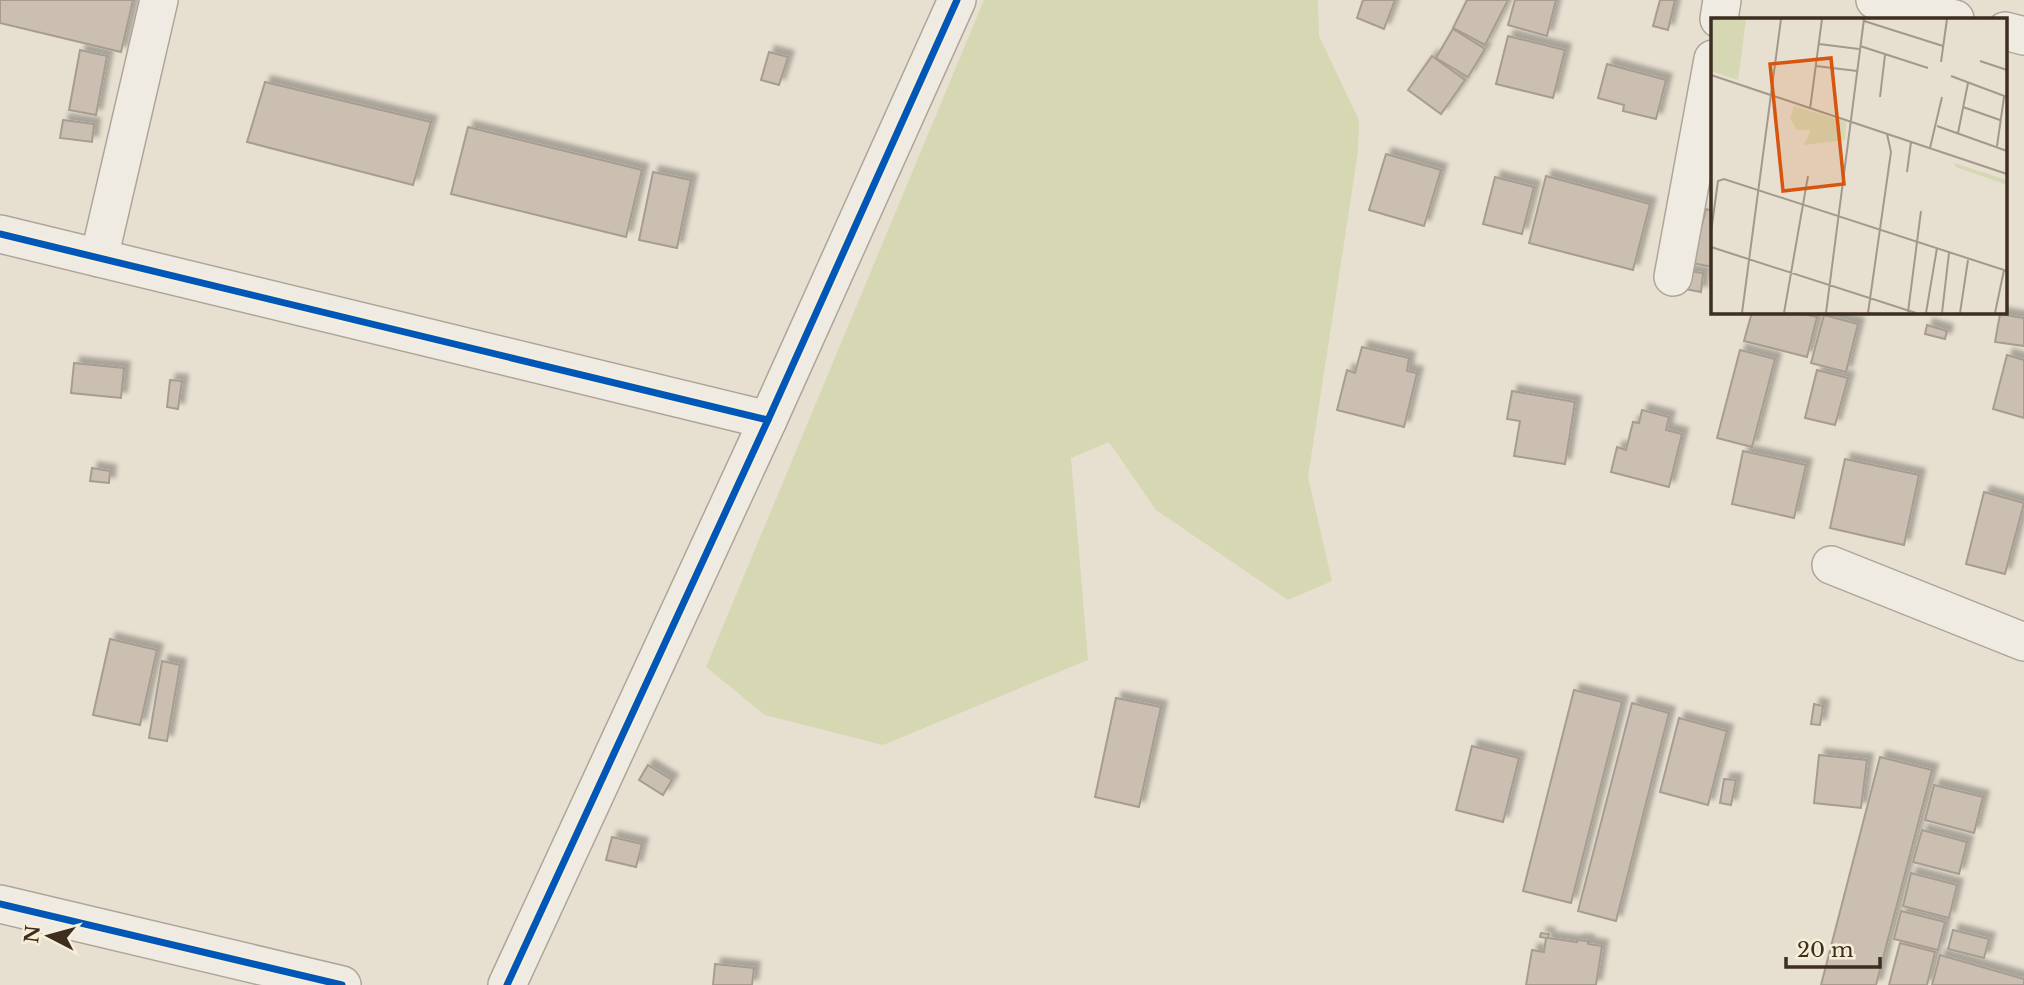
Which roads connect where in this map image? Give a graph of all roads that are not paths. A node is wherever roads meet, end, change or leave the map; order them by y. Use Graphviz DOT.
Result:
graph roads {
  1 [pos="159,0"];
  2 [pos="957,0"];
  3 [pos="1723,0"];
  4 [pos="1875,0"];
  5 [pos="1719,18"];
  6 [pos="1951,18"];
  7 [pos="2007,32"];
  8 [pos="2024,36"];
  9 [pos="1711,70"];
  10 [pos="0,234"];
  11 [pos="99,258"];
  12 [pos="1673,277"];
  13 [pos="768,421"];
  14 [pos="1831,565"];
  15 [pos="2024,642"];
  16 [pos="0,904"];
  17 [pos="342,985"];
  18 [pos="507,985"];
  1 -- 11 [label="street"];
  2 -- 13 [label="street"];
  3 -- 5 [label="street"];
  4 -- 6 [label="street"];
  7 -- 8 [label="street"];
  9 -- 12 [label="street"];
  10 -- 11 [label="street"];
  11 -- 13 [label="street"];
  13 -- 18 [label="street"];
  14 -- 15 [label="street"];
  16 -- 17 [label="street"];
}
